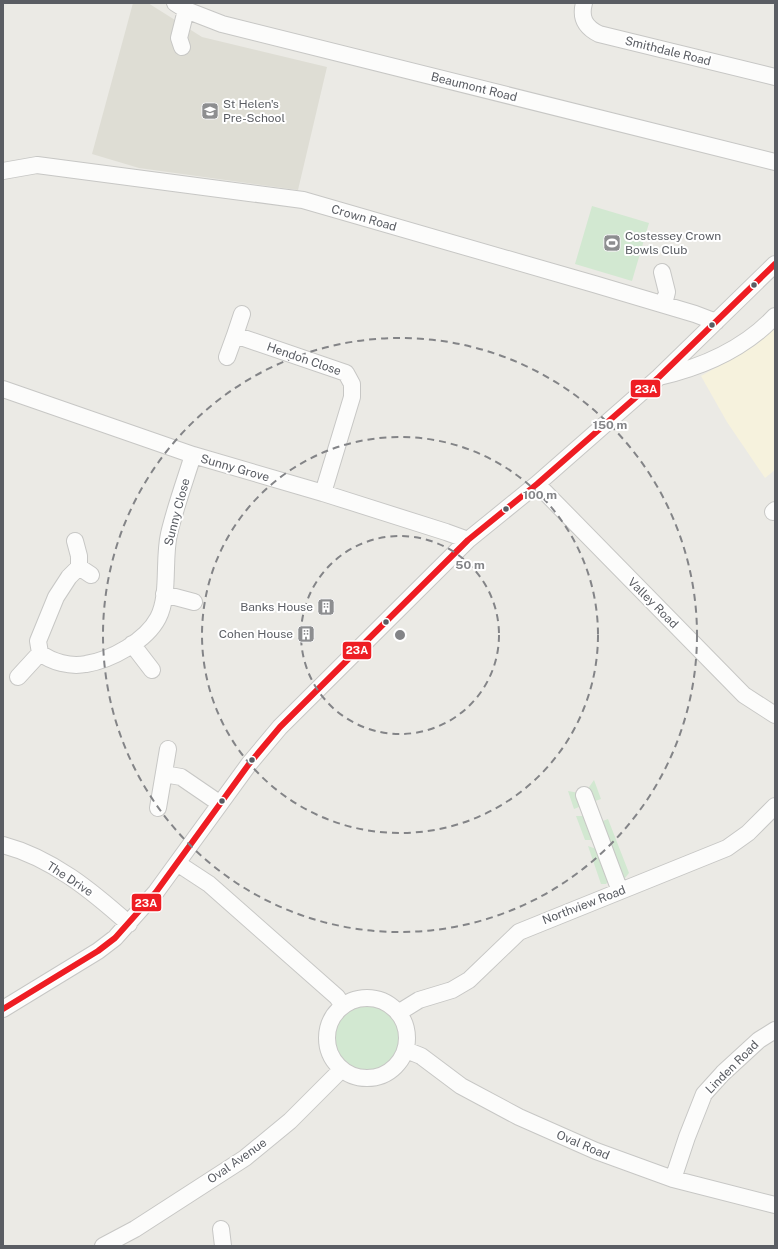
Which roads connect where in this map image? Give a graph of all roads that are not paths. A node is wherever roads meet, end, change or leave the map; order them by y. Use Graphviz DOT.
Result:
graph roads {
  1 [pos="584,3"];
  2 [pos="180,6"];
  3 [pos="182,47"];
  4 [pos="775,77"];
  5 [pos="775,162"];
  6 [pos="3,171"];
  7 [pos="775,264"];
  8 [pos="662,272"];
  9 [pos="664,304"];
  10 [pos="242,314"];
  11 [pos="773,321"];
  12 [pos="716,322"];
  13 [pos="235,335"];
  14 [pos="227,357"];
  15 [pos="659,377"];
  16 [pos="3,389"];
  17 [pos="193,456"];
  18 [pos="537,484"];
  19 [pos="323,493"];
  20 [pos="468,540"];
  21 [pos="75,542"];
  22 [pos="164,594"];
  23 [pos="194,602"];
  24 [pos="132,644"];
  25 [pos="40,653"];
  26 [pos="152,670"];
  27 [pos="18,677"];
  28 [pos="773,709"];
  29 [pos="168,749"];
  30 [pos="164,774"];
  31 [pos="584,795"];
  32 [pos="219,804"];
  33 [pos="775,806"];
  34 [pos="158,808"];
  35 [pos="3,845"];
  36 [pos="177,863"];
  37 [pos="620,891"];
  38 [pos="129,924"];
  39 [pos="343,1006"];
  40 [pos="3,1010"];
  41 [pos="398,1013"];
  42 [pos="775,1030"];
  43 [pos="406,1050"];
  44 [pos="341,1070"];
  45 [pos="673,1179"];
  46 [pos="775,1205"];
  47 [pos="221,1229"];
  48 [pos="122,1242"];
  49 [pos="103,1246"];
  50 [pos="223,1246"];
  1 -- 4 [label="street, Smithdale Road"];
  2 -- 3 [label="street"];
  2 -- 5 [label="street, Beaumont Road"];
  6 -- 9 [label="street, Crown Road"];
  7 -- 12 [label="street"];
  8 -- 9 [label="street"];
  9 -- 12 [label="street, Crown Road"];
  10 -- 13 [label="street"];
  11 -- 15 [label="street"];
  12 -- 15 [label="street"];
  13 -- 14 [label="street"];
  13 -- 19 [label="street, Hendon Close"];
  15 -- 18 [label="street"];
  16 -- 17 [label="street, Sunny Grove"];
  17 -- 19 [label="street, Sunny Grove"];
  17 -- 22 [label="street, Sunny Close"];
  18 -- 20 [label="street"];
  18 -- 28 [label="street, Valley Road"];
  19 -- 20 [label="street, Sunny Grove"];
  20 -- 32 [label="street"];
  21 -- 25 [label="street"];
  22 -- 23 [label="street"];
  22 -- 24 [label="street, Sunny Close"];
  24 -- 25 [label="street, Sunny Close"];
  24 -- 26 [label="street"];
  25 -- 27 [label="street"];
  29 -- 30 [label="street"];
  30 -- 32 [label="street"];
  30 -- 34 [label="street"];
  31 -- 37 [label="street"];
  32 -- 36 [label="street"];
  33 -- 37 [label="street, Northview Road"];
  35 -- 38 [label="street, The Drive"];
  36 -- 38 [label="street"];
  36 -- 39 [label="street"];
  37 -- 41 [label="street, Northview Road"];
  38 -- 40 [label="street"];
  39 -- 41 [label="street"];
  39 -- 44 [label="street"];
  41 -- 43 [label="street"];
  42 -- 45 [label="street, Linden Road"];
  43 -- 44 [label="street"];
  43 -- 45 [label="street, Oval Road"];
  44 -- 48 [label="street, Oval Avenue"];
  45 -- 46 [label="street, Oval Road"];
  47 -- 50 [label="street"];
  48 -- 49 [label="street, Oval Avenue"];
}
